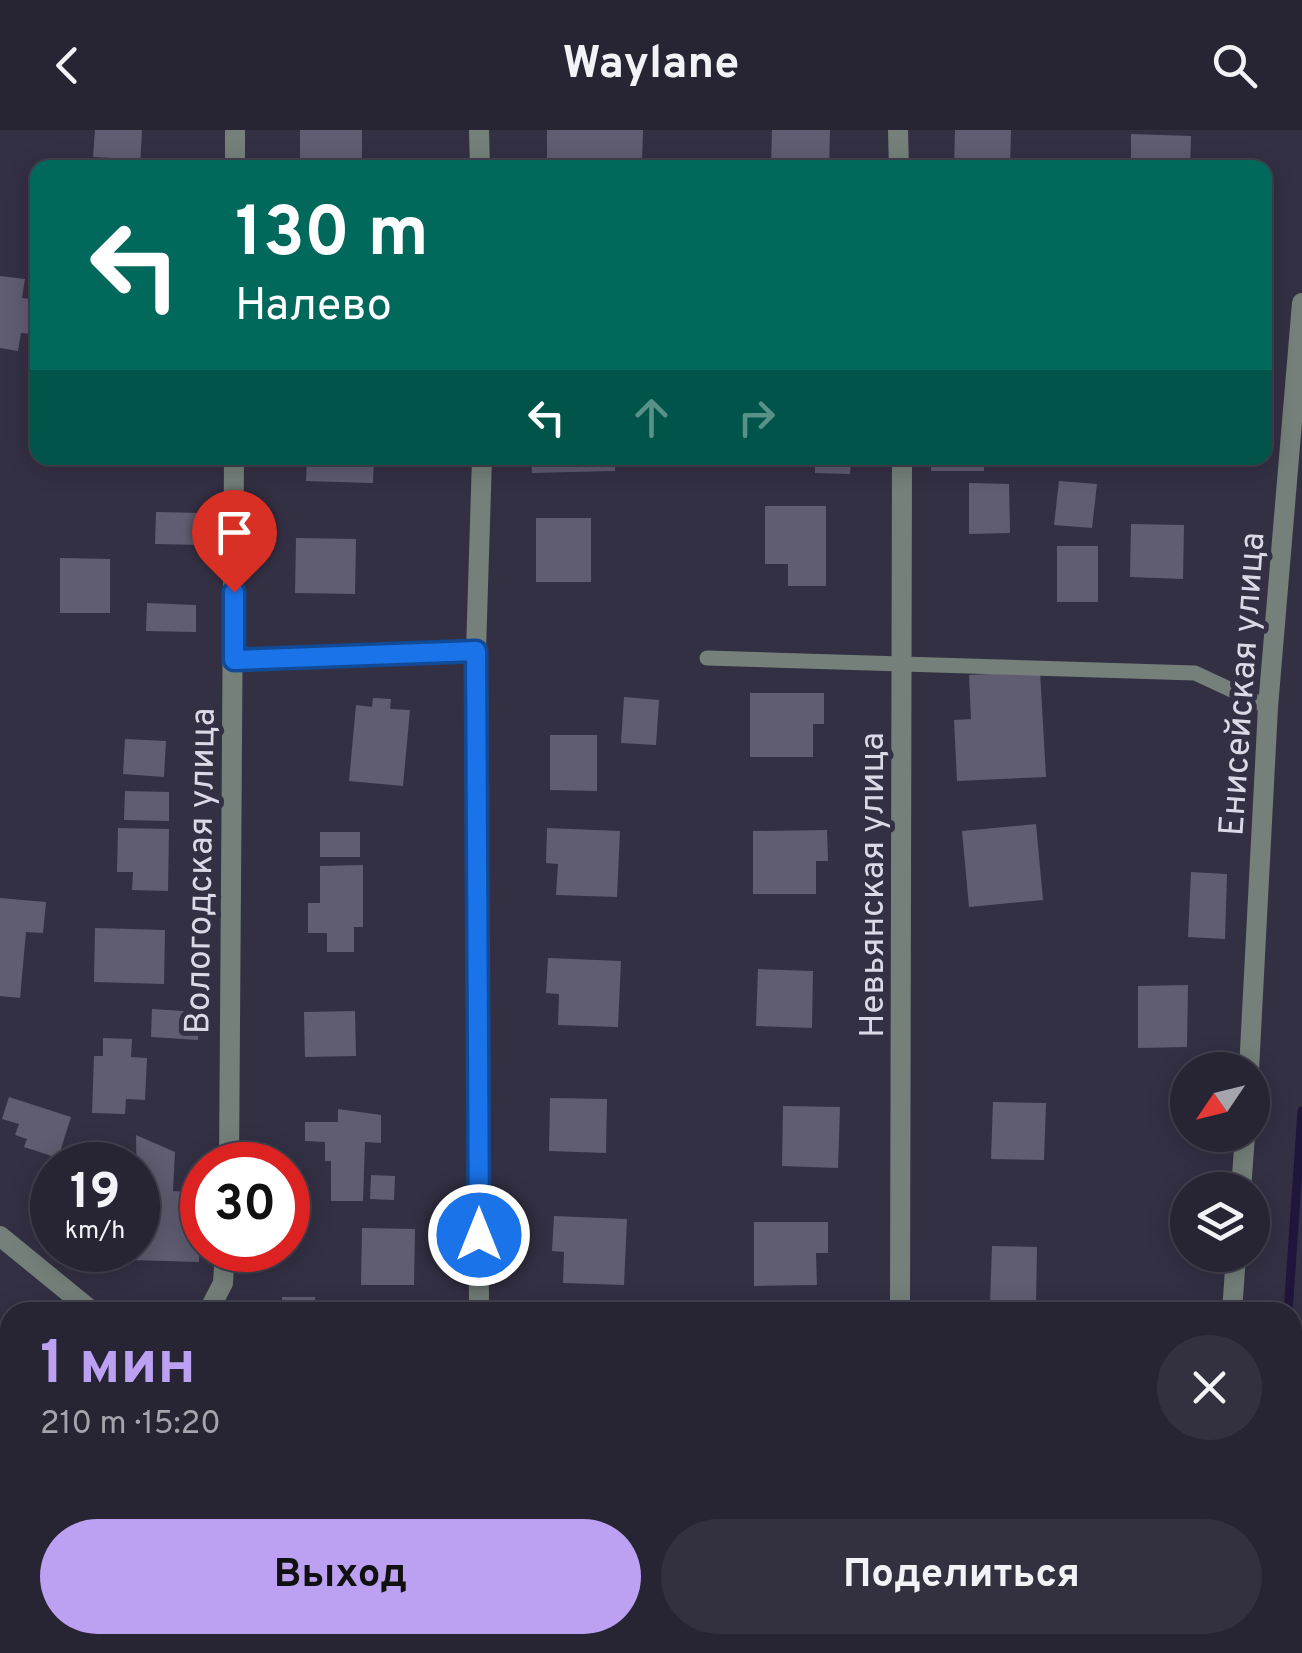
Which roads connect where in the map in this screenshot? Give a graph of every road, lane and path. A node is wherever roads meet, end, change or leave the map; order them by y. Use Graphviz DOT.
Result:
graph roads {
  1 [pos="234,130"];
  2 [pos="479,130"];
  3 [pos="898,130"];
  4 [pos="234,160"];
  5 [pos="480,160"];
  6 [pos="898,160"];
  7 [pos="1302,303"];
  8 [pos="234,465"];
  9 [pos="482,465"];
  10 [pos="902,465"];
  11 [pos="476,651"];
  12 [pos="707,658"];
  13 [pos="234,660"];
  14 [pos="905,664"];
  15 [pos="1268,707"];
  16 [pos="1250,1052"];
  17 [pos="229,1142"];
  18 [pos="0,1236"];
  19 [pos="224,1272"];
  20 [pos="1235,1272"];
  21 [pos="81,1302"];
  22 [pos="213,1302"];
  23 [pos="479,1302"];
  24 [pos="900,1302"];
  25 [pos="1233,1302"];
  1 -- 4 [label="street"];
  2 -- 5 [label="street"];
  3 -- 6 [label="street"];
  7 -- 15 [label="street, Енисейская улица"];
  8 -- 13 [label="street, Вологодская улица"];
  9 -- 11 [label="street"];
  10 -- 14 [label="street, Невьянская улица"];
  11 -- 13 [label="lane"];
  11 -- 23 [label="street"];
  12 -- 14 [label="lane"];
  13 -- 17 [label="street, Вологодская улица"];
  14 -- 15 [label="lane"];
  14 -- 24 [label="street, Невьянская улица"];
  15 -- 16 [label="street, Енисейская улица"];
  18 -- 21 [label="street"];
  19 -- 22 [label="street"];
  20 -- 25 [label="street"];
}
